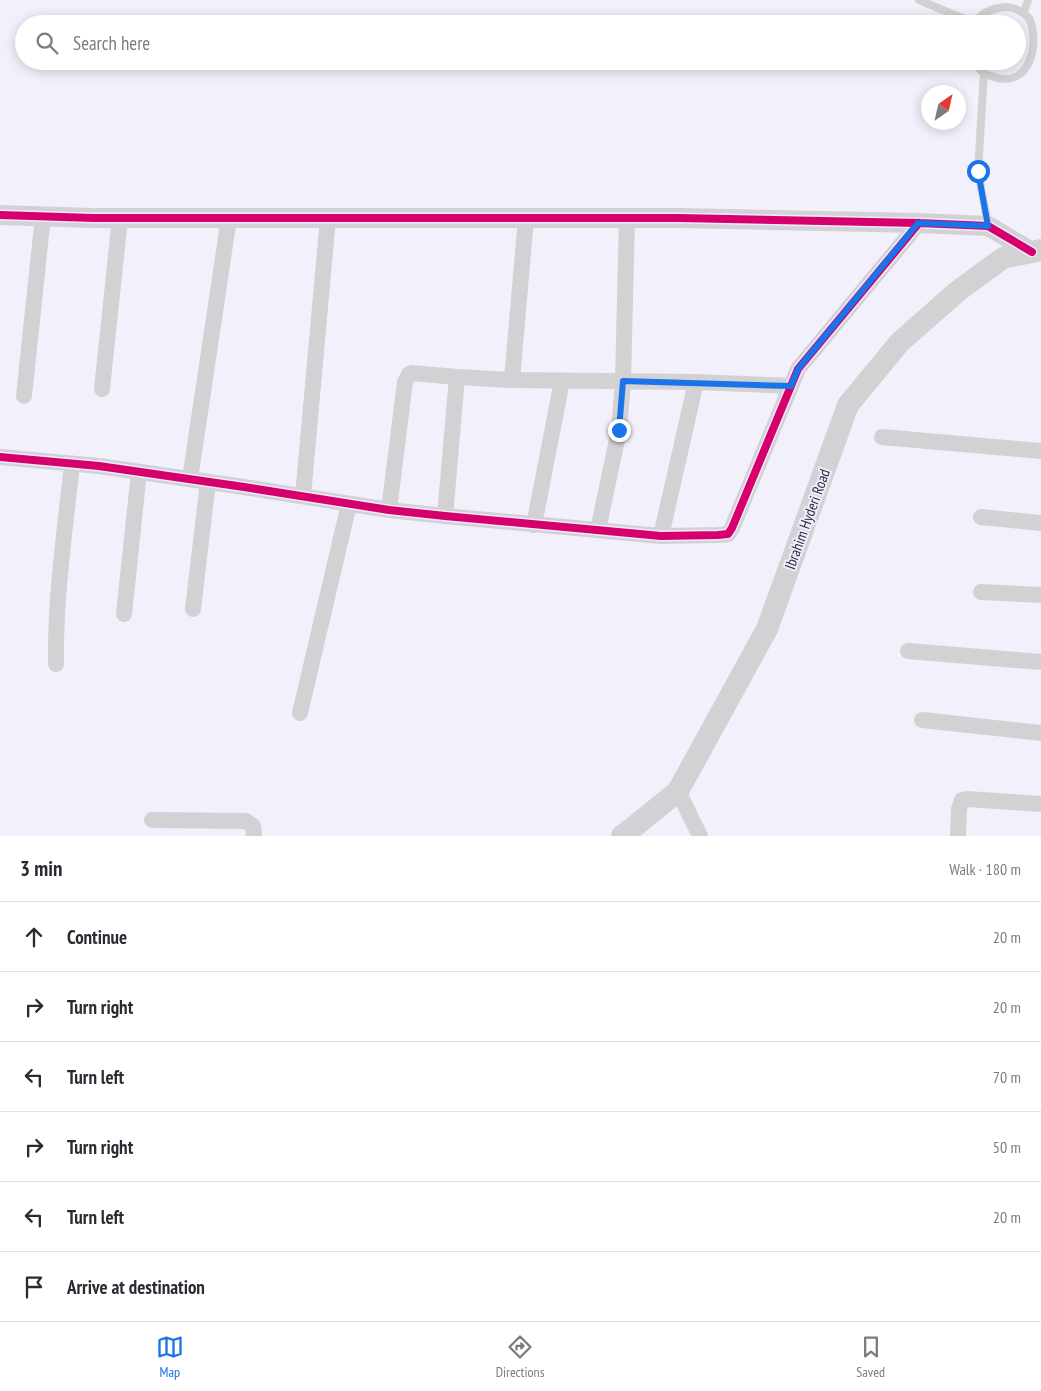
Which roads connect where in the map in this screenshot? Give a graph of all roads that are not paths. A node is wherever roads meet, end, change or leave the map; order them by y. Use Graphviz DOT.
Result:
graph roads {
  1 [pos="919,0"];
  2 [pos="1028,0"];
  3 [pos="1024,12"];
  4 [pos="955,15"];
  5 [pos="981,15"];
  6 [pos="1040,55"];
  7 [pos="981,70"];
  8 [pos="984,73"];
  9 [pos="0,215"];
  10 [pos="43,216"];
  11 [pos="120,218"];
  12 [pos="229,218"];
  13 [pos="328,218"];
  14 [pos="526,218"];
  15 [pos="627,218"];
  16 [pos="918,223"];
  17 [pos="988,226"];
  18 [pos="1036,251"];
  19 [pos="457,377"];
  20 [pos="512,380"];
  21 [pos="562,381"];
  22 [pos="623,381"];
  23 [pos="696,382"];
  24 [pos="791,386"];
  25 [pos="102,389"];
  26 [pos="24,396"];
  27 [pos="882,437"];
  28 [pos="1041,451"];
  29 [pos="0,457"];
  30 [pos="72,464"];
  31 [pos="139,472"];
  32 [pos="190,479"];
  33 [pos="208,482"];
  34 [pos="303,496"];
  35 [pos="349,504"];
  36 [pos="390,510"];
  37 [pos="444,516"];
  38 [pos="981,517"];
  39 [pos="1041,523"];
  40 [pos="534,524"];
  41 [pos="598,530"];
  42 [pos="661,536"];
  43 [pos="980,592"];
  44 [pos="1041,595"];
  45 [pos="193,609"];
  46 [pos="124,614"];
  47 [pos="908,651"];
  48 [pos="1041,662"];
  49 [pos="56,664"];
  50 [pos="300,713"];
  51 [pos="922,720"];
  52 [pos="1041,733"];
  53 [pos="678,791"];
  54 [pos="1041,804"];
  55 [pos="152,820"];
  56 [pos="254,836"];
  57 [pos="622,836"];
  58 [pos="700,836"];
  59 [pos="958,836"];
  1 -- 4 [label="lane"];
  2 -- 3 [label="lane"];
  3 -- 5 [label="lane"];
  3 -- 6 [label="lane"];
  6 -- 8 [label="lane"];
  7 -- 8 [label="lane"];
  8 -- 17 [label="lane"];
  9 -- 10 [label="street"];
  10 -- 11 [label="street"];
  10 -- 26 [label="street"];
  11 -- 12 [label="street"];
  11 -- 25 [label="street"];
  12 -- 13 [label="street"];
  12 -- 32 [label="street"];
  13 -- 14 [label="street"];
  13 -- 34 [label="street"];
  14 -- 15 [label="street"];
  14 -- 20 [label="street"];
  15 -- 16 [label="street"];
  15 -- 22 [label="street"];
  16 -- 17 [label="street"];
  16 -- 24 [label="street"];
  17 -- 18 [label="street"];
  18 -- 53 [label="main road, Ibrahim Hyderi Road"];
  19 -- 20 [label="street"];
  19 -- 36 [label="street"];
  19 -- 37 [label="street"];
  20 -- 21 [label="street"];
  21 -- 22 [label="street"];
  21 -- 40 [label="street"];
  22 -- 23 [label="street"];
  22 -- 41 [label="street"];
  23 -- 24 [label="street"];
  23 -- 42 [label="street"];
  24 -- 42 [label="street"];
  27 -- 28 [label="street"];
  29 -- 30 [label="street"];
  30 -- 31 [label="street"];
  30 -- 49 [label="street"];
  31 -- 32 [label="street"];
  31 -- 46 [label="street"];
  32 -- 33 [label="street"];
  33 -- 34 [label="street"];
  33 -- 45 [label="street"];
  34 -- 35 [label="street"];
  35 -- 36 [label="street"];
  35 -- 50 [label="street"];
  36 -- 37 [label="street"];
  37 -- 40 [label="street"];
  38 -- 39 [label="street"];
  40 -- 41 [label="street"];
  41 -- 42 [label="street"];
  43 -- 44 [label="street"];
  47 -- 48 [label="street"];
  51 -- 52 [label="street"];
  53 -- 57 [label="main road, Ibrahim Hyderi Road"];
  53 -- 58 [label="street"];
  54 -- 59 [label="street"];
  55 -- 56 [label="street"];
}
